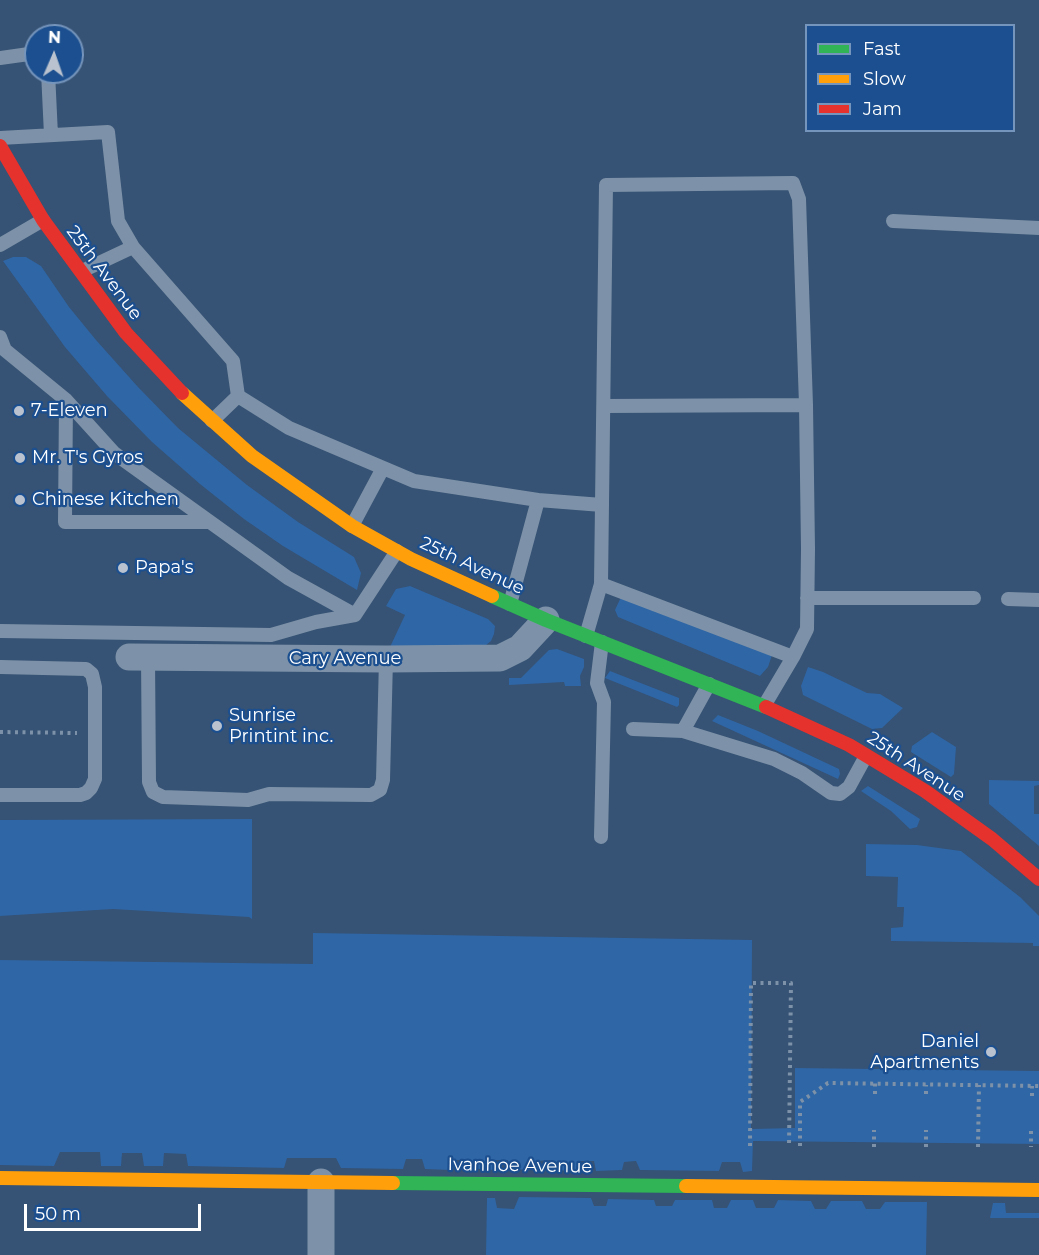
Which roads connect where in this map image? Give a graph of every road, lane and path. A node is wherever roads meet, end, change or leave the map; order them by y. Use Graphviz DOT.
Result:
graph roads {
  1 [pos="24,55"];
  2 [pos="0,58"];
  3 [pos="49,84"];
  4 [pos="51,135"];
  5 [pos="0,138"];
  6 [pos="0,146"];
  7 [pos="43,220"];
  8 [pos="893,221"];
  9 [pos="1039,228"];
  10 [pos="0,244"];
  11 [pos="133,247"];
  12 [pos="80,272"];
  13 [pos="2,346"];
  14 [pos="238,396"];
  15 [pos="66,400"];
  16 [pos="806,405"];
  17 [pos="603,406"];
  18 [pos="212,421"];
  19 [pos="383,468"];
  20 [pos="538,500"];
  21 [pos="602,505"];
  22 [pos="209,522"];
  23 [pos="352,526"];
  24 [pos="398,551"];
  25 [pos="601,584"];
  26 [pos="807,598"];
  27 [pos="974,598"];
  28 [pos="1008,599"];
  29 [pos="1039,600"];
  30 [pos="510,604"];
  31 [pos="355,615"];
  32 [pos="546,620"];
  33 [pos="0,631"];
  34 [pos="586,636"];
  35 [pos="602,642"];
  36 [pos="138,657"];
  37 [pos="793,657"];
  38 [pos="387,659"];
  39 [pos="0,667"];
  40 [pos="709,684"];
  41 [pos="764,706"];
  42 [pos="633,729"];
  43 [pos="683,731"];
  44 [pos="0,732"];
  45 [pos="80,733"];
  46 [pos="866,756"];
  47 [pos="0,795"];
  48 [pos="601,837"];
  49 [pos="1039,879"];
  50 [pos="875,1083"];
  51 [pos="926,1085"];
  52 [pos="979,1085"];
  53 [pos="1032,1086"];
  54 [pos="1039,1086"];
  55 [pos="875,1094"];
  56 [pos="926,1094"];
  57 [pos="1032,1096"];
  58 [pos="874,1130"];
  59 [pos="926,1130"];
  60 [pos="1031,1131"];
  61 [pos="750,1146"];
  62 [pos="789,1146"];
  63 [pos="800,1146"];
  64 [pos="874,1147"];
  65 [pos="926,1147"];
  66 [pos="978,1147"];
  67 [pos="1031,1147"];
  68 [pos="0,1178"];
  69 [pos="321,1182"];
  70 [pos="1039,1190"];
  71 [pos="321,1255"];
  1 -- 2 [label="lane"];
  3 -- 4 [label="lane"];
  4 -- 5 [label="lane"];
  4 -- 11 [label="lane"];
  6 -- 7 [label="street, 25th Avenue"];
  7 -- 10 [label="lane"];
  7 -- 12 [label="street, 25th Avenue"];
  8 -- 9 [label="lane"];
  11 -- 12 [label="lane"];
  11 -- 14 [label="lane"];
  12 -- 18 [label="street, 25th Avenue"];
  13 -- 15 [label="lane"];
  14 -- 18 [label="lane"];
  14 -- 19 [label="lane"];
  15 -- 22 [label="lane"];
  15 -- 22 [label="lane"];
  16 -- 17 [label="lane"];
  16 -- 17 [label="lane"];
  16 -- 26 [label="lane"];
  17 -- 21 [label="lane"];
  18 -- 23 [label="street, 25th Avenue"];
  19 -- 20 [label="lane"];
  19 -- 23 [label="lane"];
  20 -- 21 [label="lane"];
  20 -- 30 [label="lane"];
  21 -- 25 [label="lane"];
  22 -- 31 [label="lane"];
  23 -- 24 [label="street, 25th Avenue"];
  24 -- 30 [label="street, 25th Avenue"];
  24 -- 31 [label="lane"];
  25 -- 34 [label="lane"];
  25 -- 37 [label="lane"];
  26 -- 27 [label="lane"];
  26 -- 37 [label="lane"];
  28 -- 29 [label="lane"];
  30 -- 32 [label="street, 25th Avenue"];
  31 -- 33 [label="lane"];
  32 -- 34 [label="street, 25th Avenue"];
  32 -- 38 [label="street, Cary Avenue"];
  34 -- 35 [label="street, 25th Avenue"];
  35 -- 40 [label="street, 25th Avenue"];
  35 -- 48 [label="lane"];
  36 -- 38 [label="street, Cary Avenue"];
  36 -- 38 [label="lane"];
  37 -- 41 [label="lane"];
  39 -- 47 [label="lane"];
  40 -- 41 [label="street, 25th Avenue"];
  40 -- 43 [label="lane"];
  41 -- 46 [label="street, 25th Avenue"];
  42 -- 43 [label="lane"];
  43 -- 46 [label="lane"];
  44 -- 45 [label="path"];
  46 -- 49 [label="street, 25th Avenue"];
  50 -- 51 [label="path"];
  50 -- 55 [label="path"];
  50 -- 63 [label="path"];
  51 -- 52 [label="path"];
  51 -- 56 [label="path"];
  52 -- 53 [label="path"];
  52 -- 66 [label="path"];
  53 -- 54 [label="path"];
  53 -- 57 [label="path"];
  58 -- 64 [label="path"];
  59 -- 65 [label="path"];
  60 -- 67 [label="path"];
  61 -- 62 [label="path"];
  68 -- 69 [label="street, Ivanhoe Avenue"];
  69 -- 70 [label="street, Ivanhoe Avenue"];
  69 -- 71 [label="street"];
}
